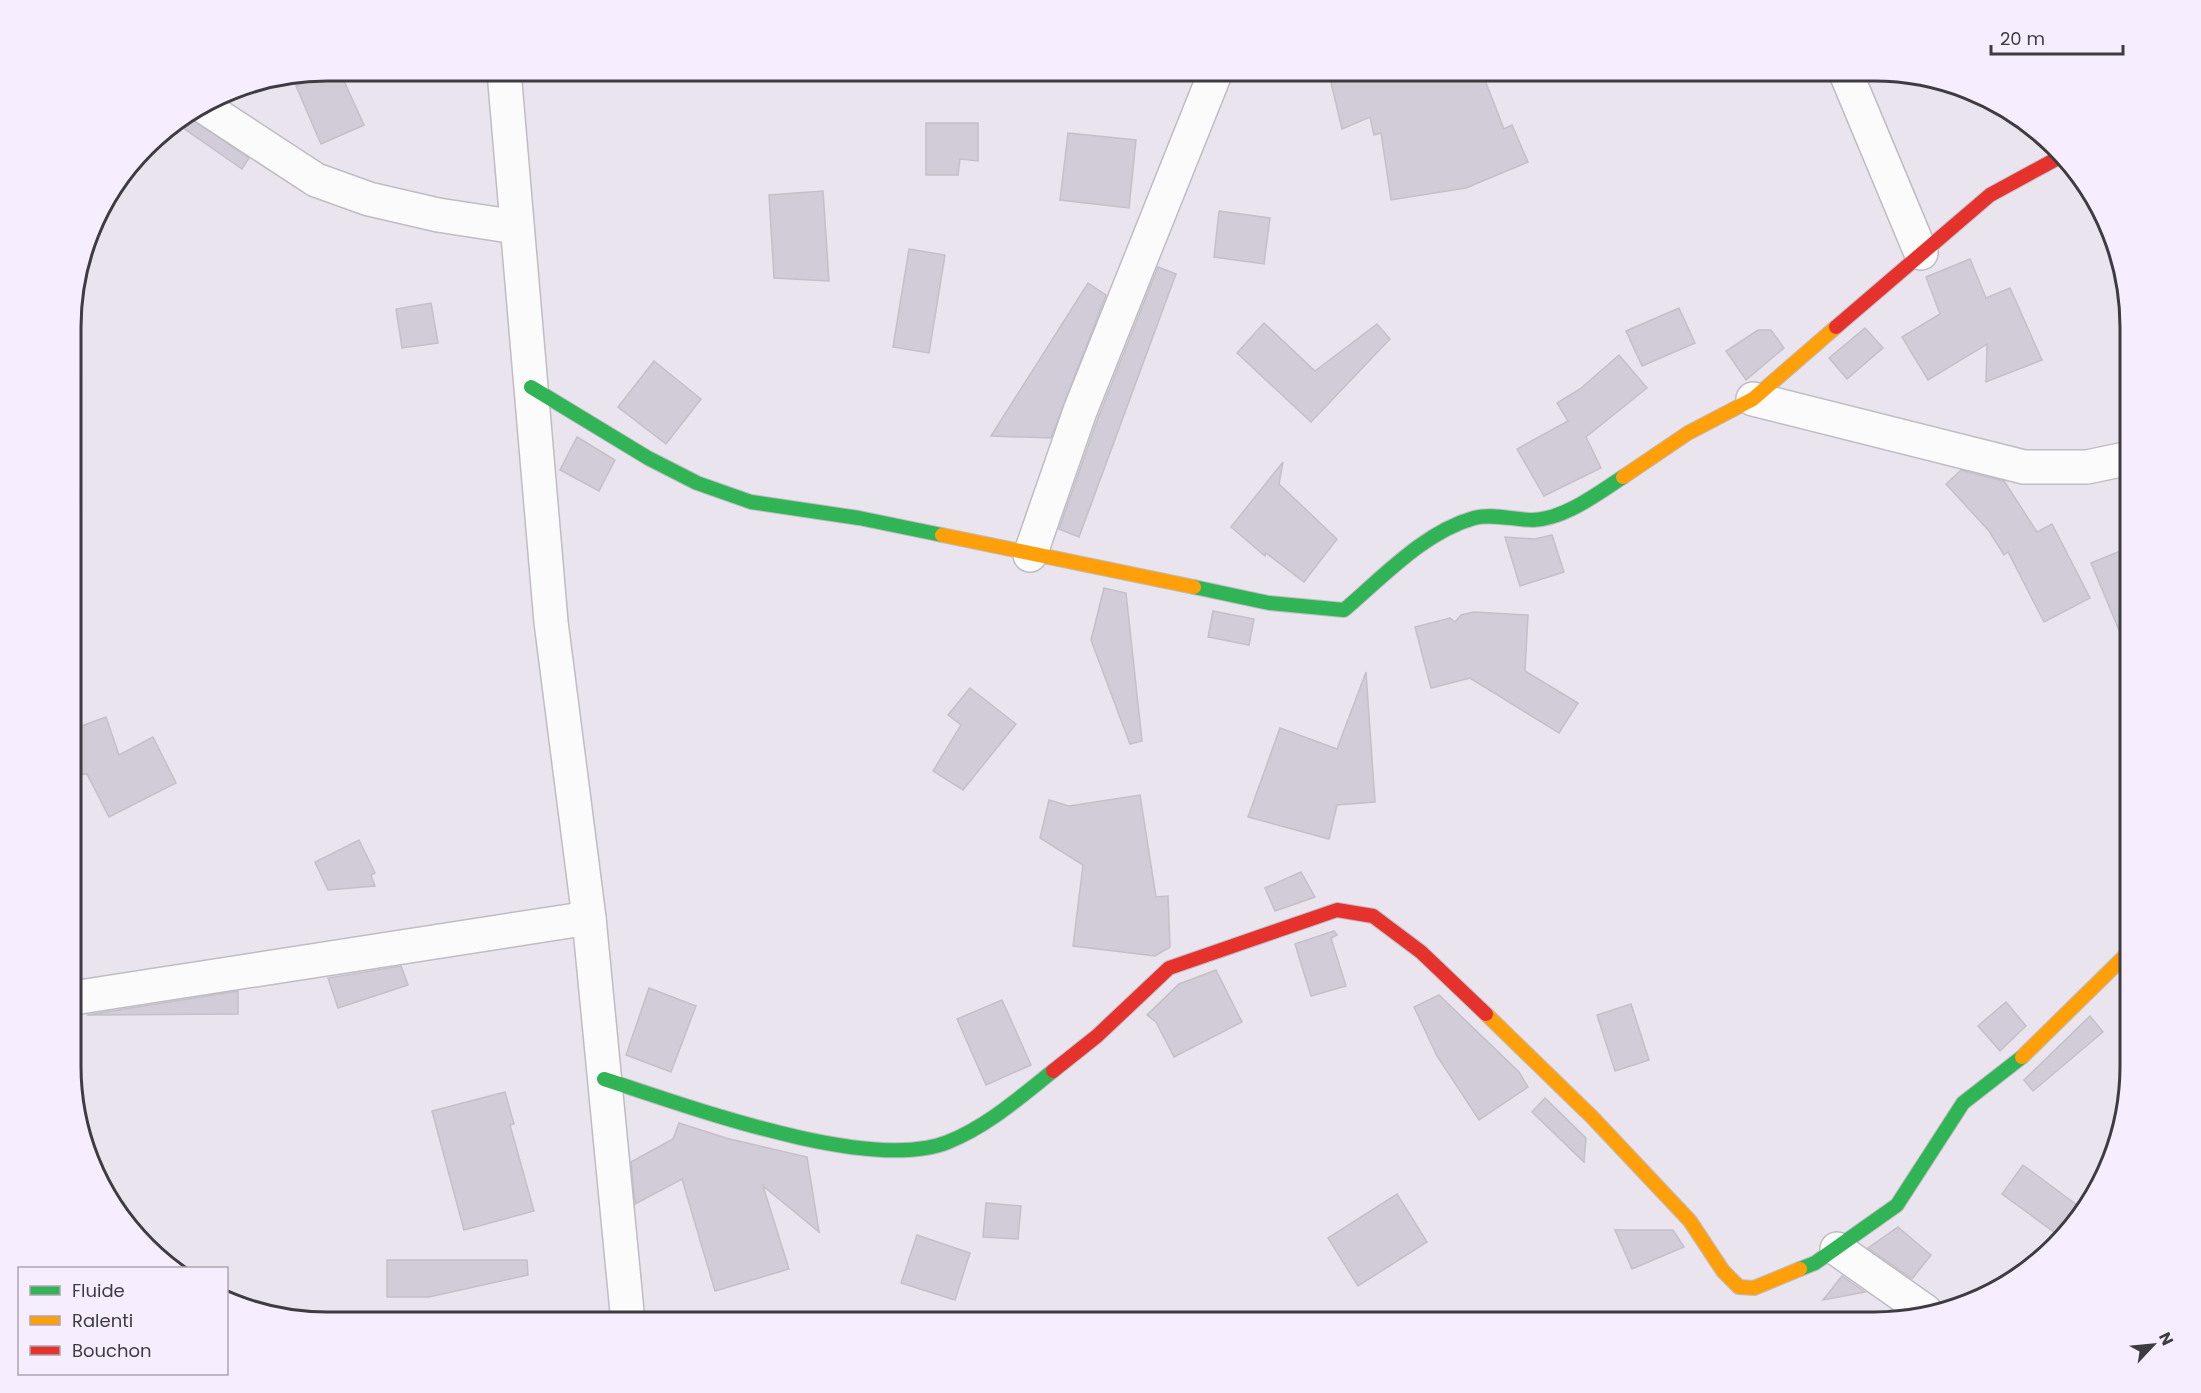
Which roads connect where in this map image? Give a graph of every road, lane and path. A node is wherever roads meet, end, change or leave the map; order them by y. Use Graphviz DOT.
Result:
graph roads {
  1 [pos="505,81"];
  2 [pos="1212,81"];
  3 [pos="1850,81"];
  4 [pos="210,111"];
  5 [pos="2054,160"];
  6 [pos="517,227"];
  7 [pos="1921,253"];
  8 [pos="531,387"];
  9 [pos="1753,399"];
  10 [pos="2120,460"];
  11 [pos="1030,555"];
  12 [pos="589,918"];
  13 [pos="2120,961"];
  14 [pos="81,997"];
  15 [pos="604,1079"];
  16 [pos="1838,1249"];
  17 [pos="1920,1307"];
  18 [pos="627,1312"];
  1 -- 6 [label="street"];
  2 -- 11 [label="street"];
  3 -- 7 [label="street"];
  4 -- 6 [label="street"];
  5 -- 7 [label="street"];
  6 -- 8 [label="street"];
  7 -- 9 [label="street"];
  8 -- 11 [label="street"];
  8 -- 12 [label="street"];
  9 -- 10 [label="street"];
  9 -- 11 [label="street"];
  12 -- 14 [label="street"];
  12 -- 15 [label="street"];
  13 -- 16 [label="street"];
  15 -- 16 [label="street"];
  15 -- 18 [label="street"];
  16 -- 17 [label="street"];
}
